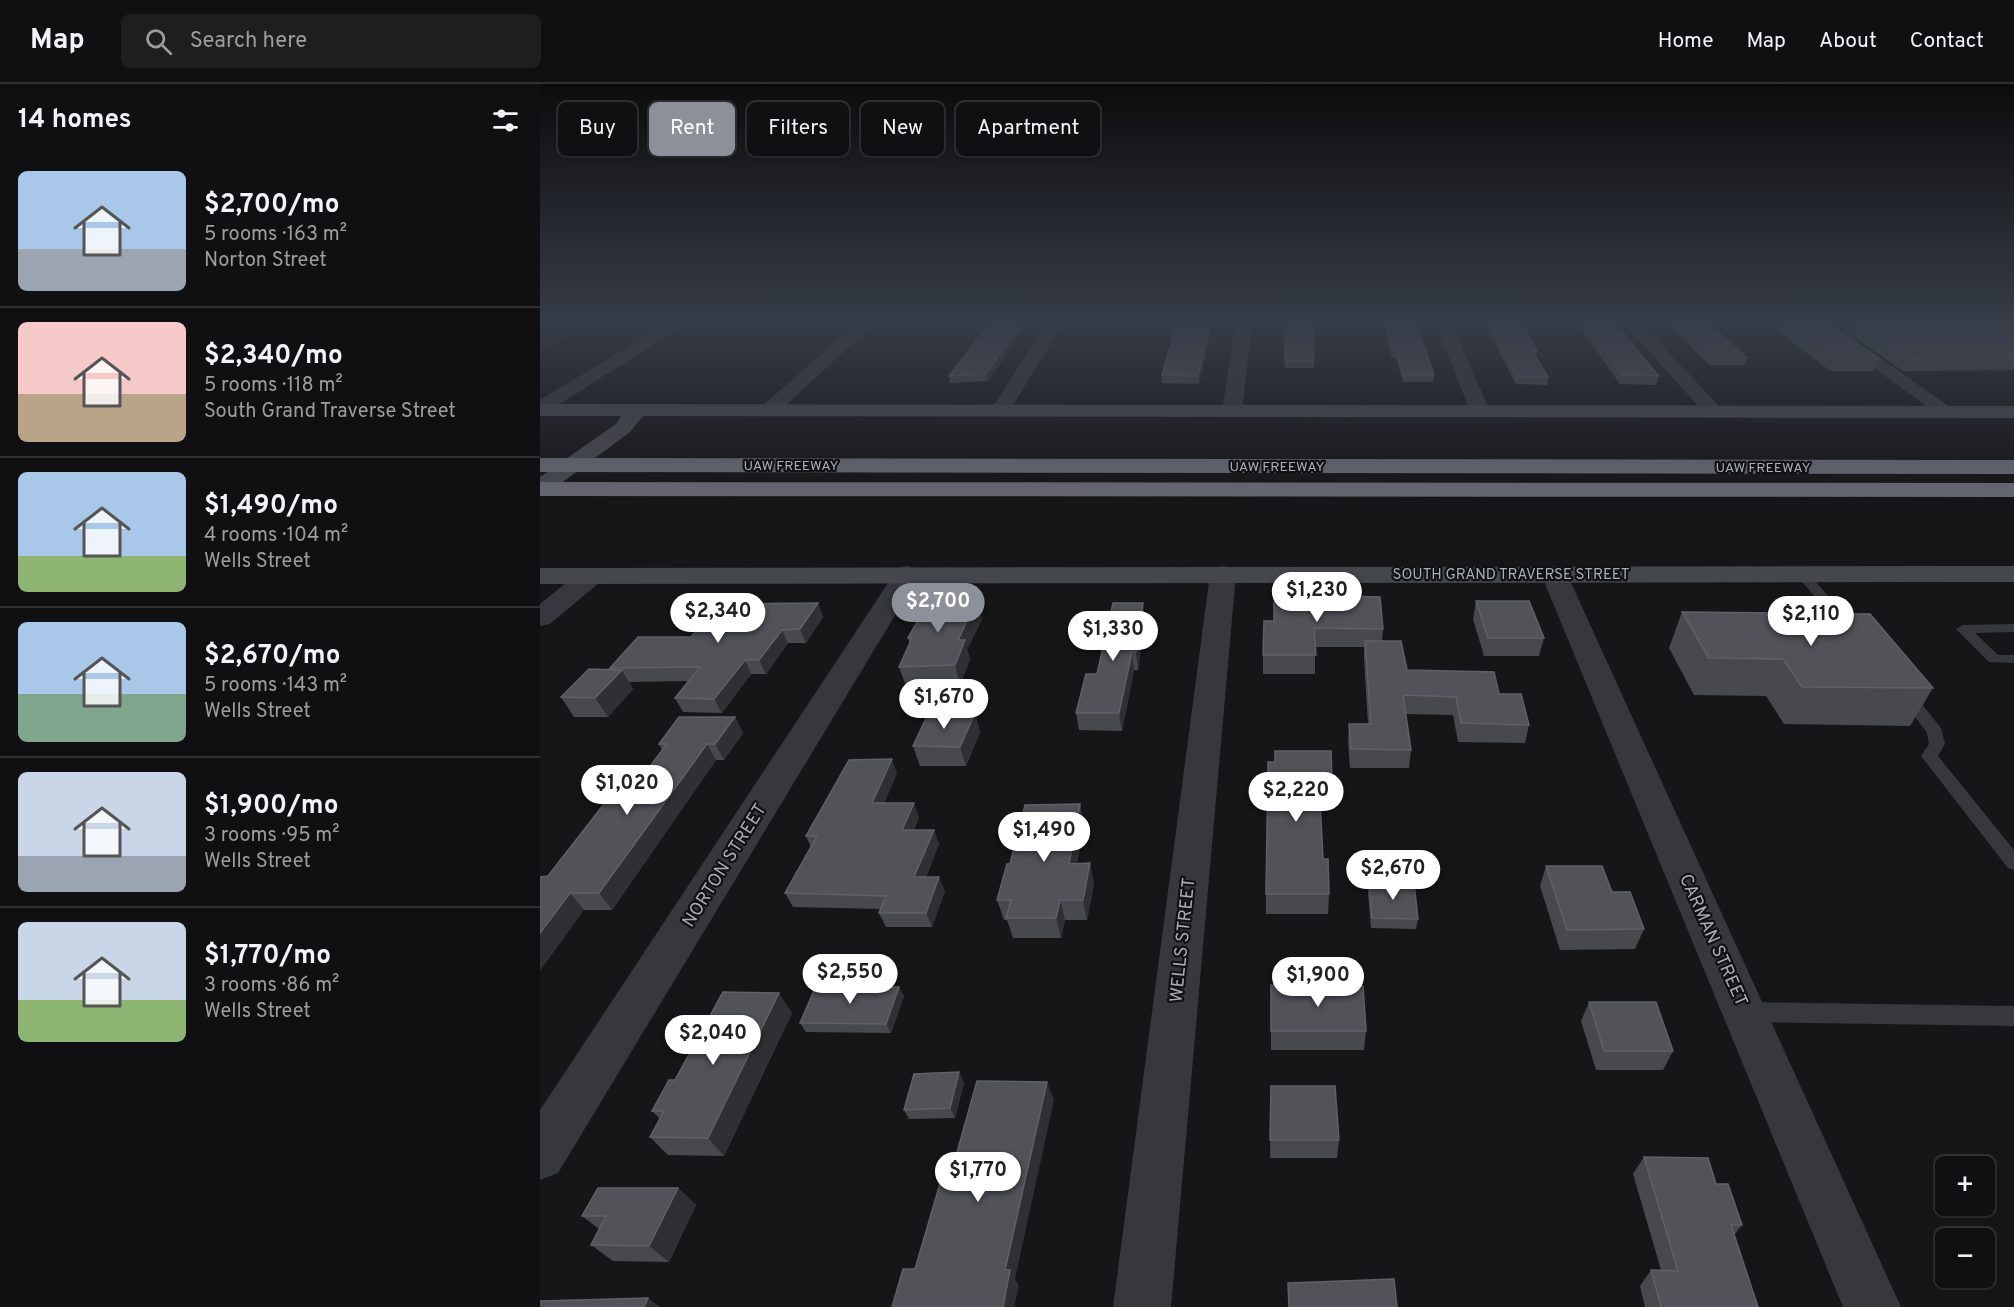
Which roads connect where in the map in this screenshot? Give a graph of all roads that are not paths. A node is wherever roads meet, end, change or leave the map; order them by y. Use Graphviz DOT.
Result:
graph roads {
  1 [pos="592,377"];
  2 [pos="806,377"];
  3 [pos="1021,377"];
  4 [pos="1237,377"];
  5 [pos="1466,377"];
  6 [pos="1682,377"];
  7 [pos="1897,377"];
  8 [pos="540,409"];
  9 [pos="637,410"];
  10 [pos="769,410"];
  11 [pos="1000,411"];
  12 [pos="1232,412"];
  13 [pos="1714,412"];
  14 [pos="1947,412"];
  15 [pos="2014,412"];
  16 [pos="1481,413"];
  17 [pos="540,465"];
  18 [pos="2014,467"];
  19 [pos="540,489"];
  20 [pos="2014,490"];
  21 [pos="907,574"];
  22 [pos="1223,574"];
  23 [pos="1554,574"];
  24 [pos="1802,574"];
  25 [pos="2014,574"];
  26 [pos="540,576"];
  27 [pos="591,576"];
  28 [pos="540,618"];
  29 [pos="2014,628"];
  30 [pos="1860,638"];
  31 [pos="2014,659"];
  32 [pos="1901,687"];
  33 [pos="2014,863"];
  34 [pos="1745,1012"];
  35 [pos="2014,1016"];
  36 [pos="540,1155"];
  37 [pos="1142,1307"];
  38 [pos="1872,1307"];
  1 -- 8 [label="street"];
  2 -- 10 [label="street"];
  3 -- 11 [label="street"];
  4 -- 12 [label="street"];
  5 -- 16 [label="street"];
  6 -- 13 [label="street"];
  7 -- 14 [label="street"];
  8 -- 9 [label="main road"];
  9 -- 10 [label="main road"];
  9 -- 19 [label="main road"];
  10 -- 11 [label="main road"];
  11 -- 12 [label="main road"];
  12 -- 16 [label="main road"];
  13 -- 14 [label="main road"];
  13 -- 16 [label="main road"];
  14 -- 15 [label="main road"];
  17 -- 18 [label="highway, UAW FREEWAY"];
  19 -- 20 [label="highway, UAW FREEWAY"];
  21 -- 22 [label="main road, SOUTH GRAND TRAVERSE STREET"];
  21 -- 27 [label="main road, SOUTH GRAND TRAVERSE STREET"];
  21 -- 36 [label="street, NORTON STREET"];
  22 -- 23 [label="main road, SOUTH GRAND TRAVERSE STREET"];
  22 -- 37 [label="street, WELLS STREET"];
  23 -- 24 [label="main road, SOUTH GRAND TRAVERSE STREET"];
  23 -- 34 [label="street, CARMAN STREET"];
  24 -- 25 [label="main road, SOUTH GRAND TRAVERSE STREET"];
  24 -- 30 [label="lane"];
  26 -- 27 [label="main road, SOUTH GRAND TRAVERSE STREET"];
  27 -- 28 [label="street"];
  29 -- 31 [label="lane"];
  32 -- 33 [label="lane"];
  34 -- 35 [label="lane"];
  34 -- 38 [label="street, CARMAN STREET"];
}
